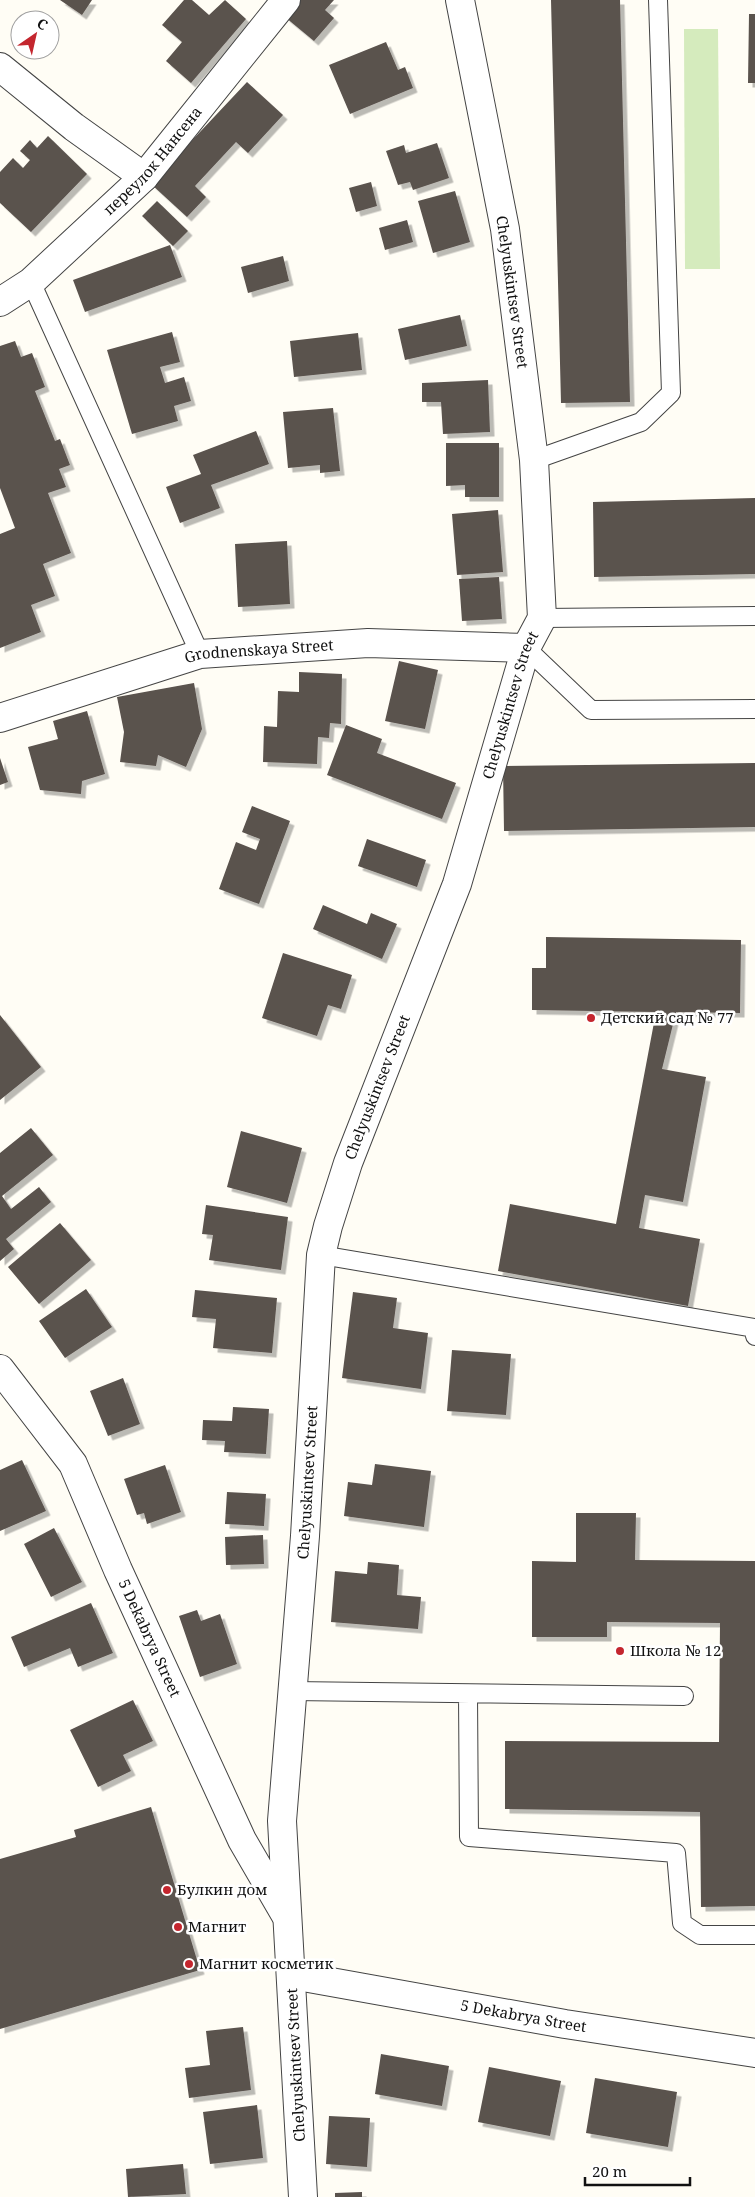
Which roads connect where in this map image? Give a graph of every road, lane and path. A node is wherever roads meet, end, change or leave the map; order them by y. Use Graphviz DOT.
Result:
graph roads {
  1 [pos="286,0"];
  2 [pos="460,0"];
  3 [pos="658,0"];
  4 [pos="0,67"];
  5 [pos="144,177"];
  6 [pos="31,282"];
  7 [pos="0,302"];
  8 [pos="534,460"];
  9 [pos="755,616"];
  10 [pos="542,618"];
  11 [pos="526,648"];
  12 [pos="200,654"];
  13 [pos="755,709"];
  14 [pos="0,718"];
  15 [pos="321,1255"];
  16 [pos="755,1336"];
  17 [pos="0,1369"];
  18 [pos="292,1691"];
  19 [pos="468,1694"];
  20 [pos="684,1696"];
  21 [pos="287,1917"];
  22 [pos="755,1935"];
  23 [pos="292,1975"];
  24 [pos="755,2053"];
  25 [pos="303,2197"];
  1 -- 5 [label="street, переулок Нансена"];
  2 -- 8 [label="street, Chelyuskintsev Street"];
  3 -- 8 [label="lane"];
  4 -- 5 [label="street"];
  5 -- 6 [label="street, переулок Нансена"];
  6 -- 7 [label="street, переулок Нансена"];
  6 -- 12 [label="lane"];
  8 -- 10 [label="street, Chelyuskintsev Street"];
  9 -- 10 [label="lane"];
  10 -- 11 [label="street, Chelyuskintsev Street"];
  11 -- 12 [label="street, Grodnenskaya Street"];
  11 -- 13 [label="lane"];
  11 -- 15 [label="street, Chelyuskintsev Street"];
  12 -- 14 [label="street, Grodnenskaya Street"];
  15 -- 16 [label="lane"];
  15 -- 18 [label="street, Chelyuskintsev Street"];
  17 -- 21 [label="street, 5 Dekabrya Street"];
  18 -- 19 [label="lane"];
  18 -- 21 [label="street, Chelyuskintsev Street"];
  19 -- 20 [label="lane"];
  19 -- 22 [label="lane"];
  21 -- 23 [label="street, Chelyuskintsev Street"];
  23 -- 24 [label="street, 5 Dekabrya Street"];
  23 -- 25 [label="street, Chelyuskintsev Street"];
}
